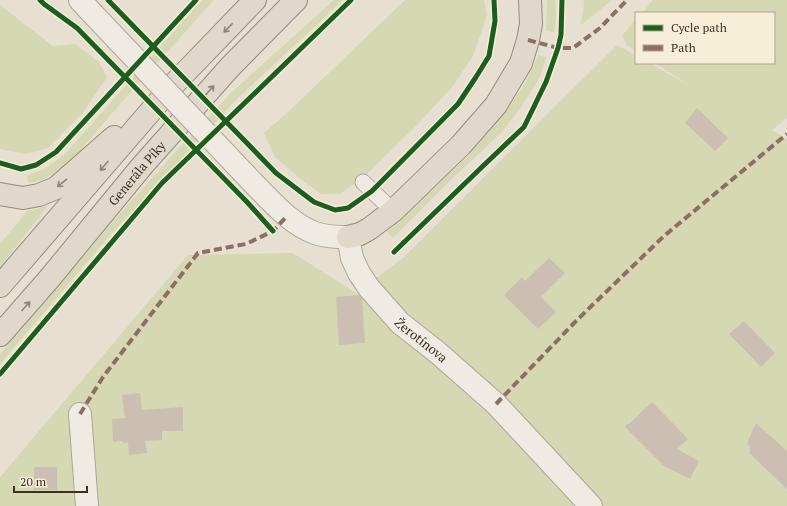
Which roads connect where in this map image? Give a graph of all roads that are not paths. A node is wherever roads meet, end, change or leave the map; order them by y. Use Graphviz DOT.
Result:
graph roads {
  1 [pos="255,0"];
  2 [pos="530,0"];
  3 [pos="293,4"];
  4 [pos="86,6"];
  5 [pos="175,83"];
  6 [pos="363,182"];
  7 [pos="0,194"];
  8 [pos="393,211"];
  9 [pos="348,237"];
  10 [pos="0,286"];
  11 [pos="0,335"];
  12 [pos="80,414"];
  13 [pos="87,506"];
  14 [pos="591,506"];
  1 -- 5 [label="highway, one-way"];
  2 -- 8 [label="highway"];
  11 -- 3 [label="highway, Generála Píky, one-way"];
  4 -- 9 [label="street, bridge"];
  5 -- 7 [label="highway, one-way"];
  5 -- 10 [label="highway, one-way"];
  6 -- 8 [label="lane"];
  8 -- 9 [label="highway"];
  9 -- 14 [label="street, Žerotínova"];
  12 -- 13 [label="street"];
}
